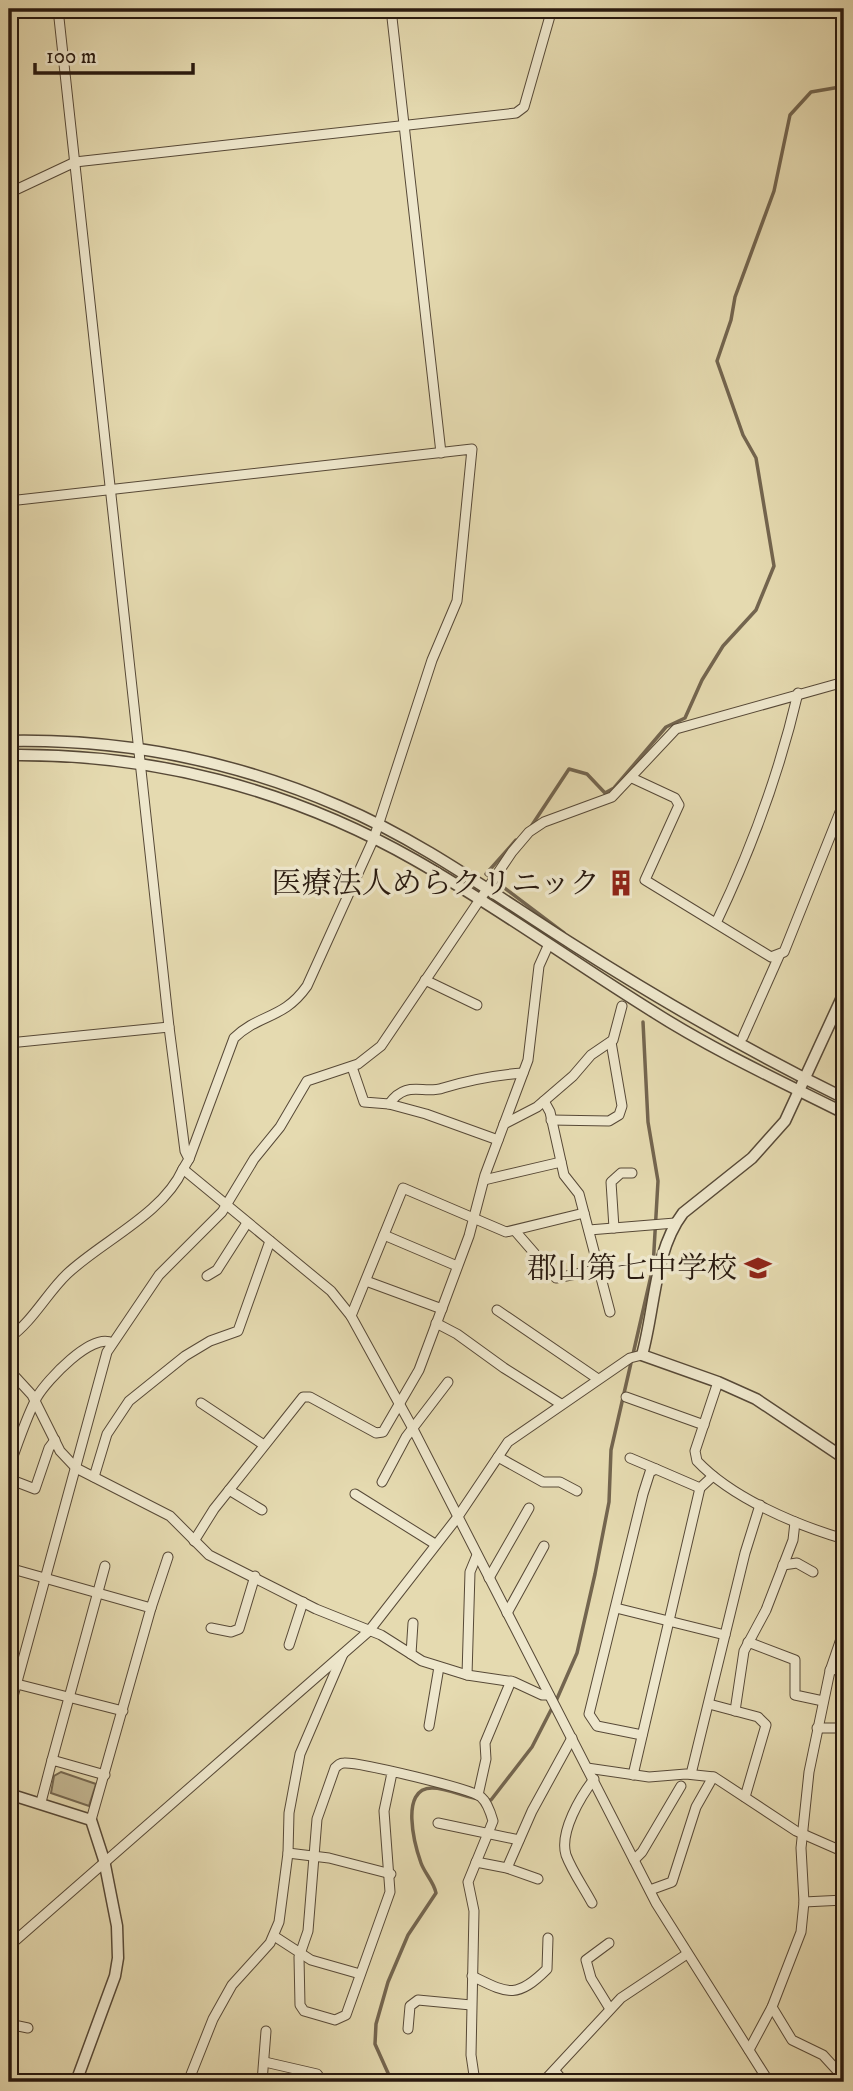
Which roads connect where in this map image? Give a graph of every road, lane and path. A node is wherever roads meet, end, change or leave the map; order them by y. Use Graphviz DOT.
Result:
graph roads {
  1 [pos="58,9"];
  2 [pos="391,9"];
  3 [pos="552,9"];
  4 [pos="403,125"];
  5 [pos="75,162"];
  6 [pos="9,194"];
  7 [pos="441,453"];
  8 [pos="110,489"];
  9 [pos="9,500"];
  10 [pos="844,682"];
  11 [pos="798,693"];
  12 [pos="9,741"];
  13 [pos="140,748"];
  14 [pos="9,755"];
  15 [pos="141,763"];
  16 [pos="632,778"];
  17 [pos="844,802"];
  18 [pos="378,825"];
  19 [pos="841,825"];
  20 [pos="374,838"];
  21 [pos="488,890"];
  22 [pos="480,902"];
  23 [pos="716,923"];
  24 [pos="548,946"];
  25 [pos="779,956"];
  26 [pos="425,979"];
  27 [pos="844,993"];
  28 [pos="477,1004"];
  29 [pos="622,1006"];
  30 [pos="169,1027"];
  31 [pos="743,1037"];
  32 [pos="611,1042"];
  33 [pos="9,1043"];
  34 [pos="352,1067"];
  35 [pos="523,1073"];
  36 [pos="804,1078"];
  37 [pos="799,1091"];
  38 [pos="844,1098"];
  39 [pos="544,1101"];
  40 [pos="389,1104"];
  41 [pos="844,1113"];
  42 [pos="551,1120"];
  43 [pos="504,1124"];
  44 [pos="498,1140"];
  45 [pos="189,1159"];
  46 [pos="561,1162"];
  47 [pos="183,1169"];
  48 [pos="632,1172"];
  49 [pos="484,1180"];
  50 [pos="226,1206"];
  51 [pos="584,1213"];
  52 [pos="474,1218"];
  53 [pos="247,1223"];
  54 [pos="675,1223"];
  55 [pos="614,1228"];
  56 [pos="589,1230"];
  57 [pos="516,1232"];
  58 [pos="384,1235"];
  59 [pos="270,1241"];
  60 [pos="457,1266"];
  61 [pos="601,1269"];
  62 [pos="206,1276"];
  63 [pos="366,1281"];
  64 [pos="442,1309"];
  65 [pos="497,1310"];
  66 [pos="610,1312"];
  67 [pos="351,1316"];
  68 [pos="436,1323"];
  69 [pos="9,1338"];
  70 [pos="112,1343"];
  71 [pos="642,1354"];
  72 [pos="9,1370"];
  73 [pos="598,1379"];
  74 [pos="448,1382"];
  75 [pos="718,1382"];
  76 [pos="626,1397"];
  77 [pos="36,1400"];
  78 [pos="201,1403"];
  79 [pos="399,1403"];
  80 [pos="561,1404"];
  81 [pos="704,1424"];
  82 [pos="412,1429"];
  83 [pos="55,1440"];
  84 [pos="264,1445"];
  85 [pos="498,1457"];
  86 [pos="630,1458"];
  87 [pos="844,1458"];
  88 [pos="9,1468"];
  89 [pos="76,1468"];
  90 [pos="656,1469"];
  91 [pos="713,1476"];
  92 [pos="94,1477"];
  93 [pos="9,1479"];
  94 [pos="382,1482"];
  95 [pos="700,1488"];
  96 [pos="229,1490"];
  97 [pos="577,1491"];
  98 [pos="355,1494"];
  99 [pos="760,1505"];
  100 [pos="529,1508"];
  101 [pos="262,1510"];
  102 [pos="457,1518"];
  103 [pos="795,1522"];
  104 [pos="844,1539"];
  105 [pos="194,1541"];
  106 [pos="435,1544"];
  107 [pos="544,1546"];
  108 [pos="477,1555"];
  109 [pos="168,1557"];
  110 [pos="783,1565"];
  111 [pos="105,1566"];
  112 [pos="9,1568"];
  113 [pos="813,1572"];
  114 [pos="255,1576"];
  115 [pos="45,1577"];
  116 [pos="488,1578"];
  117 [pos="100,1593"];
  118 [pos="303,1602"];
  119 [pos="151,1608"];
  120 [pos="616,1608"];
  121 [pos="507,1613"];
  122 [pos="670,1621"];
  123 [pos="413,1623"];
  124 [pos="211,1628"];
  125 [pos="844,1630"];
  126 [pos="369,1631"];
  127 [pos="725,1635"];
  128 [pos="748,1642"];
  129 [pos="289,1645"];
  130 [pos="344,1652"];
  131 [pos="411,1654"];
  132 [pos="439,1667"];
  133 [pos="844,1669"];
  134 [pos="830,1670"];
  135 [pos="467,1675"];
  136 [pos="511,1681"];
  137 [pos="13,1683"];
  138 [pos="550,1695"];
  139 [pos="69,1697"];
  140 [pos="823,1701"];
  141 [pos="709,1704"];
  142 [pos="9,1711"];
  143 [pos="123,1711"];
  144 [pos="735,1711"];
  145 [pos="429,1726"];
  146 [pos="844,1727"];
  147 [pos="817,1728"];
  148 [pos="642,1735"];
  149 [pos="572,1738"];
  150 [pos="52,1760"];
  151 [pos="587,1768"];
  152 [pos="392,1773"];
  153 [pos="105,1774"];
  154 [pos="691,1774"];
  155 [pos="633,1775"];
  156 [pos="713,1777"];
  157 [pos="594,1779"];
  158 [pos="681,1786"];
  159 [pos="9,1794"];
  160 [pos="478,1795"];
  161 [pos="745,1797"];
  162 [pos="41,1802"];
  163 [pos="91,1819"];
  164 [pos="439,1823"];
  165 [pos="488,1833"];
  166 [pos="802,1834"];
  167 [pos="519,1840"];
  168 [pos="844,1852"];
  169 [pos="288,1853"];
  170 [pos="316,1856"];
  171 [pos="104,1860"];
  172 [pos="634,1860"];
  173 [pos="476,1862"];
  174 [pos="507,1868"];
  175 [pos="391,1874"];
  176 [pos="538,1879"];
  177 [pos="650,1890"];
  178 [pos="844,1900"];
  179 [pos="804,1902"];
  180 [pos="592,1903"];
  181 [pos="274,1936"];
  182 [pos="548,1938"];
  183 [pos="609,1943"];
  184 [pos="9,1946"];
  185 [pos="300,1952"];
  186 [pos="687,1954"];
  187 [pos="360,1974"];
  188 [pos="472,1976"];
  189 [pos="471,2005"];
  190 [pos="772,2007"];
  191 [pos="610,2010"];
  192 [pos="9,2024"];
  193 [pos="28,2028"];
  194 [pos="408,2029"];
  195 [pos="266,2031"];
  196 [pos="749,2050"];
  197 [pos="265,2062"];
  198 [pos="555,2071"];
  199 [pos="844,2078"];
  200 [pos="76,2082"];
  201 [pos="188,2082"];
  202 [pos="262,2082"];
  203 [pos="323,2082"];
  204 [pos="475,2082"];
  205 [pos="543,2082"];
  206 [pos="564,2082"];
  207 [pos="769,2082"];
  1 -- 5 [label="street"];
  2 -- 4 [label="street"];
  3 -- 4 [label="street"];
  4 -- 5 [label="street"];
  4 -- 7 [label="street"];
  5 -- 6 [label="street"];
  5 -- 8 [label="street"];
  7 -- 8 [label="street"];
  7 -- 18 [label="street"];
  8 -- 9 [label="street"];
  8 -- 13 [label="street"];
  10 -- 11 [label="street"];
  11 -- 16 [label="street"];
  11 -- 23 [label="street"];
  12 -- 13 [label="street"];
  13 -- 15 [label="street"];
  13 -- 18 [label="street"];
  14 -- 15 [label="street"];
  15 -- 20 [label="street"];
  15 -- 30 [label="street"];
  16 -- 21 [label="street"];
  16 -- 23 [label="street"];
  17 -- 19 [label="street"];
  18 -- 20 [label="street"];
  18 -- 21 [label="street"];
  19 -- 25 [label="street"];
  20 -- 22 [label="street"];
  20 -- 45 [label="street"];
  21 -- 22 [label="street"];
  21 -- 36 [label="street"];
  22 -- 24 [label="street"];
  22 -- 26 [label="street"];
  23 -- 25 [label="street"];
  24 -- 35 [label="street"];
  24 -- 37 [label="street"];
  25 -- 31 [label="street"];
  26 -- 28 [label="street"];
  26 -- 34 [label="street"];
  27 -- 36 [label="street"];
  29 -- 32 [label="street"];
  30 -- 33 [label="street"];
  30 -- 45 [label="street"];
  32 -- 39 [label="street"];
  32 -- 42 [label="street"];
  34 -- 40 [label="street"];
  34 -- 50 [label="street"];
  35 -- 40 [label="street"];
  35 -- 43 [label="street"];
  36 -- 37 [label="street"];
  36 -- 38 [label="street"];
  37 -- 41 [label="street"];
  37 -- 54 [label="street"];
  39 -- 42 [label="street"];
  39 -- 43 [label="street"];
  40 -- 44 [label="street"];
  42 -- 46 [label="street"];
  43 -- 44 [label="street"];
  44 -- 49 [label="street"];
  45 -- 47 [label="street"];
  46 -- 49 [label="street"];
  46 -- 51 [label="street"];
  47 -- 50 [label="street"];
  47 -- 69 [label="street"];
  48 -- 55 [label="street"];
  49 -- 52 [label="street"];
  50 -- 53 [label="street"];
  50 -- 70 [label="street"];
  51 -- 56 [label="street"];
  51 -- 57 [label="street"];
  52 -- 57 [label="street"];
  52 -- 58 [label="street"];
  52 -- 60 [label="street"];
  53 -- 59 [label="street"];
  53 -- 62 [label="street"];
  54 -- 55 [label="street"];
  54 -- 71 [label="street"];
  55 -- 56 [label="street"];
  56 -- 61 [label="street"];
  57 -- 61 [label="street"];
  58 -- 60 [label="street"];
  58 -- 63 [label="street"];
  59 -- 67 [label="street"];
  59 -- 92 [label="street"];
  60 -- 64 [label="street"];
  61 -- 66 [label="street"];
  63 -- 64 [label="street"];
  63 -- 67 [label="street"];
  64 -- 68 [label="street"];
  65 -- 73 [label="street"];
  67 -- 79 [label="street"];
  68 -- 79 [label="street"];
  68 -- 80 [label="street"];
  70 -- 77 [label="street"];
  70 -- 89 [label="street"];
  71 -- 73 [label="street"];
  71 -- 75 [label="street"];
  72 -- 77 [label="street"];
  73 -- 80 [label="street"];
  74 -- 82 [label="street"];
  75 -- 81 [label="street"];
  75 -- 87 [label="street"];
  76 -- 81 [label="street"];
  77 -- 83 [label="street"];
  77 -- 88 [label="street"];
  78 -- 84 [label="street"];
  79 -- 82 [label="street"];
  79 -- 84 [label="street"];
  80 -- 85 [label="street"];
  81 -- 91 [label="street"];
  82 -- 94 [label="street"];
  82 -- 102 [label="street"];
  83 -- 89 [label="street"];
  83 -- 93 [label="street"];
  84 -- 96 [label="street"];
  85 -- 97 [label="street"];
  85 -- 102 [label="street"];
  86 -- 90 [label="street"];
  89 -- 92 [label="street"];
  89 -- 115 [label="street"];
  90 -- 95 [label="street"];
  90 -- 120 [label="street"];
  91 -- 95 [label="street"];
  91 -- 99 [label="street"];
  92 -- 105 [label="street"];
  95 -- 122 [label="street"];
  96 -- 101 [label="street"];
  96 -- 105 [label="street"];
  98 -- 106 [label="street"];
  99 -- 103 [label="street"];
  99 -- 127 [label="street"];
  100 -- 116 [label="street"];
  102 -- 106 [label="street"];
  102 -- 108 [label="street"];
  103 -- 104 [label="street"];
  103 -- 110 [label="street"];
  105 -- 114 [label="street"];
  106 -- 126 [label="street"];
  107 -- 121 [label="street"];
  108 -- 116 [label="street"];
  108 -- 135 [label="street"];
  109 -- 119 [label="street"];
  110 -- 113 [label="street"];
  110 -- 128 [label="street"];
  111 -- 117 [label="street"];
  112 -- 115 [label="street"];
  114 -- 118 [label="street"];
  114 -- 124 [label="street"];
  115 -- 117 [label="street"];
  115 -- 137 [label="street"];
  116 -- 121 [label="street"];
  117 -- 119 [label="street"];
  117 -- 139 [label="street"];
  118 -- 126 [label="street"];
  118 -- 129 [label="street"];
  119 -- 143 [label="street"];
  120 -- 122 [label="street"];
  120 -- 148 [label="street"];
  121 -- 138 [label="street"];
  122 -- 127 [label="street"];
  122 -- 148 [label="street"];
  123 -- 131 [label="street"];
  125 -- 134 [label="street"];
  126 -- 130 [label="street"];
  126 -- 131 [label="street"];
  127 -- 141 [label="street"];
  128 -- 140 [label="street"];
  128 -- 144 [label="street"];
  130 -- 169 [label="street"];
  130 -- 171 [label="street"];
  131 -- 132 [label="street"];
  132 -- 135 [label="street"];
  132 -- 145 [label="street"];
  133 -- 134 [label="street"];
  134 -- 140 [label="street"];
  135 -- 136 [label="street"];
  136 -- 138 [label="street"];
  136 -- 160 [label="street"];
  137 -- 139 [label="street"];
  137 -- 142 [label="street"];
  138 -- 149 [label="street"];
  139 -- 143 [label="street"];
  139 -- 150 [label="street"];
  140 -- 147 [label="street"];
  141 -- 144 [label="street"];
  141 -- 154 [label="street"];
  143 -- 153 [label="street"];
  144 -- 161 [label="street"];
  146 -- 147 [label="street"];
  147 -- 166 [label="street"];
  148 -- 155 [label="street"];
  149 -- 151 [label="street"];
  149 -- 167 [label="street"];
  150 -- 153 [label="street"];
  150 -- 162 [label="street"];
  151 -- 155 [label="street"];
  151 -- 157 [label="street"];
  152 -- 160 [label="street"];
  152 -- 170 [label="street"];
  152 -- 175 [label="street"];
  153 -- 163 [label="street"];
  154 -- 155 [label="street"];
  154 -- 156 [label="street"];
  156 -- 161 [label="street"];
  156 -- 177 [label="street"];
  157 -- 172 [label="street"];
  157 -- 180 [label="street"];
  158 -- 172 [label="street"];
  159 -- 162 [label="street"];
  160 -- 165 [label="street"];
  161 -- 166 [label="street"];
  162 -- 163 [label="street"];
  163 -- 171 [label="street"];
  164 -- 165 [label="street"];
  165 -- 167 [label="street"];
  165 -- 173 [label="street"];
  166 -- 168 [label="street"];
  166 -- 179 [label="street"];
  167 -- 174 [label="street"];
  169 -- 170 [label="street"];
  169 -- 181 [label="street"];
  170 -- 175 [label="street"];
  170 -- 185 [label="street"];
  171 -- 184 [label="street"];
  171 -- 200 [label="street"];
  172 -- 177 [label="street"];
  173 -- 174 [label="street"];
  173 -- 188 [label="street"];
  174 -- 176 [label="street"];
  175 -- 187 [label="street"];
  177 -- 186 [label="street"];
  178 -- 179 [label="street"];
  179 -- 190 [label="street"];
  181 -- 185 [label="street"];
  181 -- 201 [label="street"];
  182 -- 188 [label="street"];
  183 -- 191 [label="street"];
  185 -- 187 [label="street"];
  185 -- 187 [label="street"];
  186 -- 191 [label="street"];
  186 -- 196 [label="street"];
  188 -- 189 [label="street"];
  189 -- 194 [label="street"];
  189 -- 204 [label="street"];
  190 -- 196 [label="street"];
  190 -- 199 [label="street"];
  191 -- 198 [label="street"];
  192 -- 193 [label="street"];
  195 -- 197 [label="street"];
  196 -- 207 [label="street"];
  197 -- 202 [label="street"];
  197 -- 203 [label="street"];
  198 -- 205 [label="street"];
  198 -- 206 [label="street"];
}
